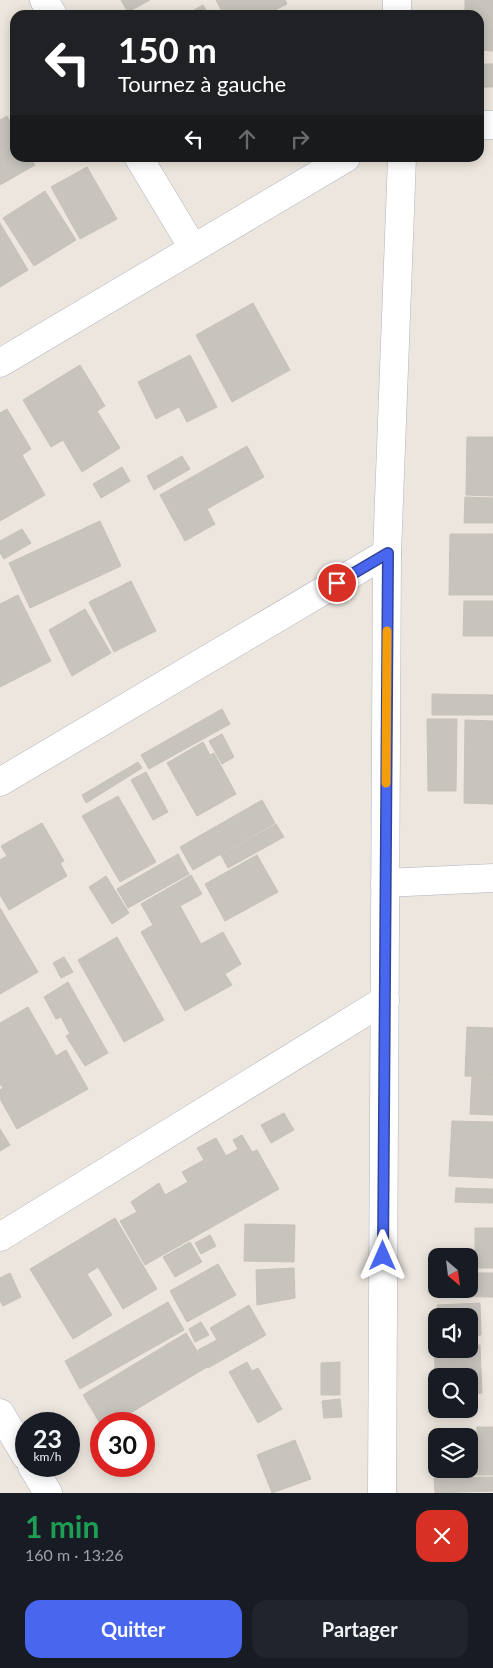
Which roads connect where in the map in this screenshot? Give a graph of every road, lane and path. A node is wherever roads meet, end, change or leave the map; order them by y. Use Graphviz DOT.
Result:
graph roads {
  1 [pos="140,162"];
  2 [pos="339,162"];
  3 [pos="402,162"];
  4 [pos="193,248"];
  5 [pos="0,363"];
  6 [pos="388,553"];
  7 [pos="0,782"];
  8 [pos="493,878"];
  9 [pos="385,883"];
  10 [pos="385,1000"];
  11 [pos="0,1237"];
  12 [pos="0,1412"];
  13 [pos="15,1437"];
  14 [pos="39,1477"];
  15 [pos="48,1493"];
  16 [pos="382,1493"];
  1 -- 4 [label="street"];
  2 -- 4 [label="street"];
  3 -- 6 [label="street"];
  4 -- 5 [label="street"];
  6 -- 7 [label="street"];
  6 -- 9 [label="street"];
  8 -- 9 [label="street"];
  9 -- 10 [label="street"];
  10 -- 11 [label="street"];
  10 -- 16 [label="street"];
  12 -- 13 [label="street"];
  14 -- 15 [label="street"];
}
